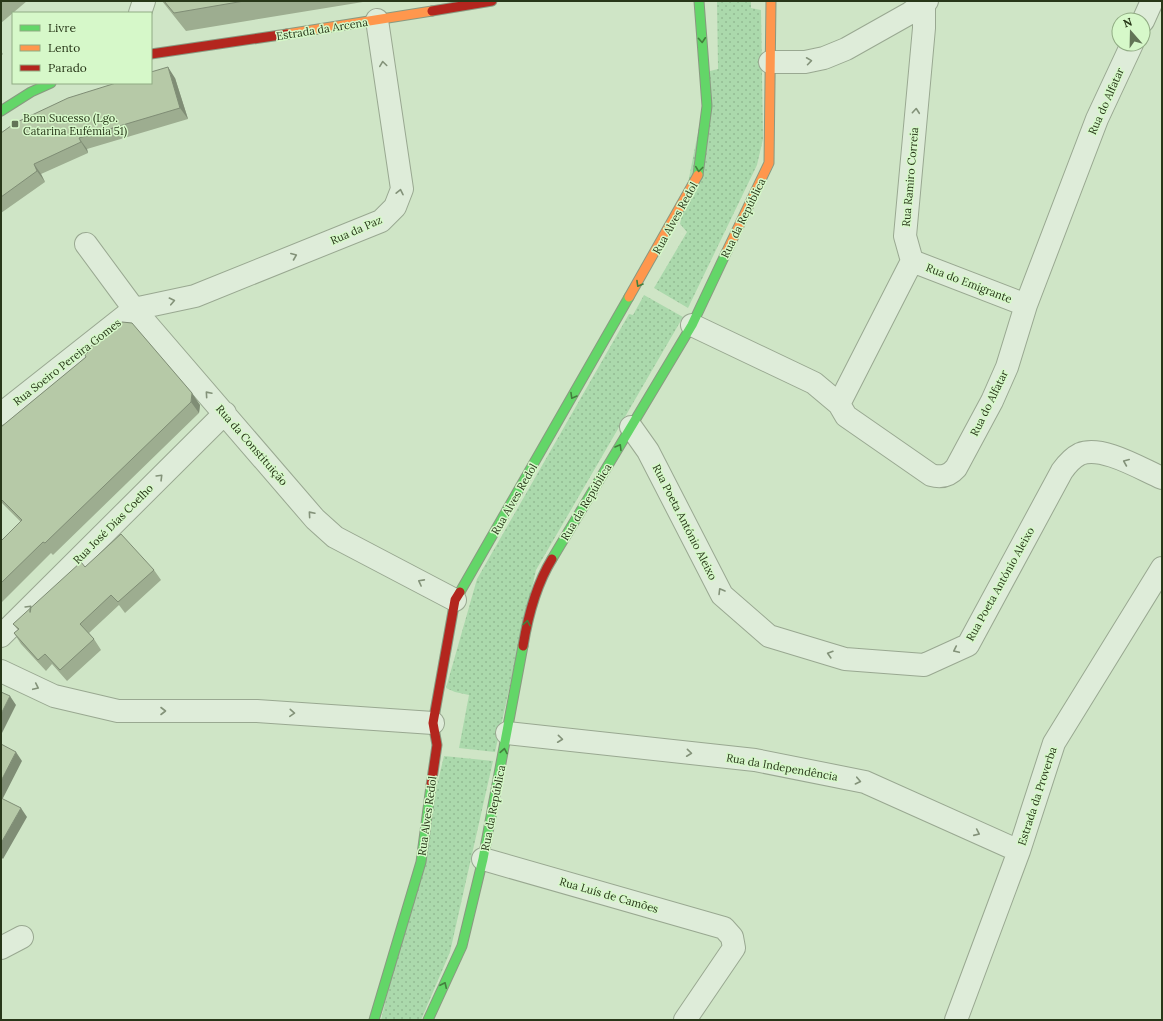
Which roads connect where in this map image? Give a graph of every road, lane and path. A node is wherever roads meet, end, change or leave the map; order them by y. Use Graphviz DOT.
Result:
graph roads {
  1 [pos="144,1"];
  2 [pos="490,1"];
  3 [pos="698,1"];
  4 [pos="771,1"];
  5 [pos="1152,1"];
  6 [pos="926,2"];
  7 [pos="140,12"];
  8 [pos="1147,12"];
  9 [pos="377,20"];
  10 [pos="1128,52"];
  11 [pos="152,54"];
  12 [pos="770,62"];
  13 [pos="49,84"];
  14 [pos="1,111"];
  15 [pos="86,244"];
  16 [pos="912,261"];
  17 [pos="1026,305"];
  18 [pos="134,309"];
  19 [pos="692,324"];
  20 [pos="839,404"];
  21 [pos="225,413"];
  22 [pos="1,414"];
  23 [pos="631,427"];
  24 [pos="1162,478"];
  25 [pos="1162,568"];
  26 [pos="455,600"];
  27 [pos="1,636"];
  28 [pos="1,671"];
  29 [pos="432,722"];
  30 [pos="507,733"];
  31 [pos="1019,852"];
  32 [pos="483,859"];
  33 [pos="22,937"];
  34 [pos="1,948"];
  35 [pos="374,1020"];
  36 [pos="428,1020"];
  37 [pos="685,1020"];
  38 [pos="956,1020"];
  1 -- 7 [label="street"];
  2 -- 9 [label="street, Estrada da Arcena"];
  3 -- 26 [label="street, Rua Alves Redol, one-way"];
  4 -- 12 [label="street, Rua da República"];
  5 -- 8 [label="street"];
  12 -- 6 [label="street, one-way"];
  16 -- 6 [label="street, Rua Ramiro Correia, one-way"];
  9 -- 11 [label="street, Estrada da Arcena"];
  18 -- 9 [label="street, Rua da Paz, one-way"];
  10 -- 17 [label="street, Rua do Alfatar"];
  12 -- 19 [label="street, Rua da República"];
  13 -- 14 [label="street"];
  15 -- 18 [label="street, Rua da Constituição"];
  16 -- 17 [label="street, Rua do Emigrante"];
  16 -- 20 [label="street"];
  17 -- 20 [label="street, Rua do Alfatar"];
  21 -- 18 [label="street, Rua da Constituição, one-way"];
  18 -- 22 [label="street, Rua Soeiro Pereira Gomes"];
  19 -- 20 [label="street, Rua do Alfatar"];
  19 -- 23 [label="street, Rua da República"];
  26 -- 21 [label="street, Rua da Constituição, one-way"];
  27 -- 21 [label="street, Rua José Dias Coelho, one-way"];
  24 -- 23 [label="street, Rua Poeta António Aleixo, one-way"];
  30 -- 23 [label="street, Rua da República, one-way"];
  25 -- 31 [label="street, Estrada da Proverba"];
  26 -- 29 [label="street, Rua Alves Redol"];
  28 -- 29 [label="street, one-way"];
  29 -- 35 [label="street, Rua Alves Redol"];
  30 -- 31 [label="street, Rua da Independência, one-way"];
  32 -- 30 [label="street, Rua da República, one-way"];
  31 -- 38 [label="street, Estrada da Proverba"];
  36 -- 32 [label="street, Rua da República, one-way"];
  32 -- 37 [label="street, Rua Luís de Camões"];
  33 -- 34 [label="street"];
}
